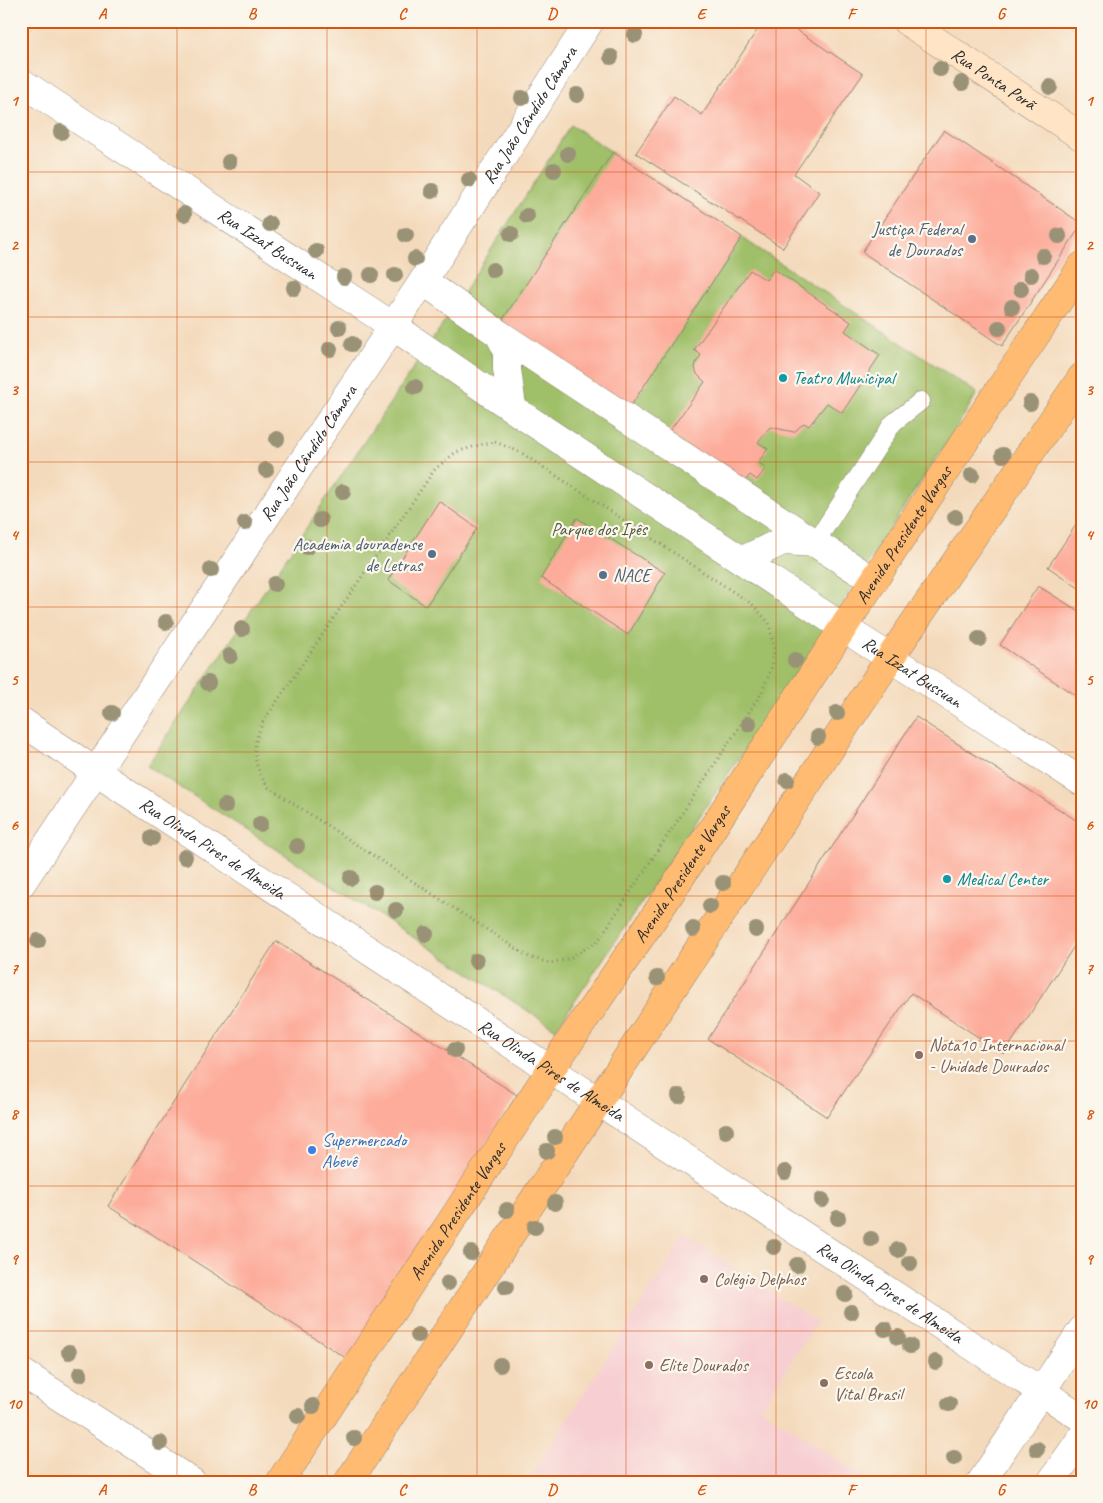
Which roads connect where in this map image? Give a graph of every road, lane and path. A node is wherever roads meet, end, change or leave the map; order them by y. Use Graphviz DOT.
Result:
graph roads {
  1 [pos="590,21"];
  2 [pos="906,21"];
  3 [pos="21,82"];
  4 [pos="1082,137"];
  5 [pos="1082,266"];
  6 [pos="423,281"];
  7 [pos="393,326"];
  8 [pos="498,334"];
  9 [pos="1082,377"];
  10 [pos="921,401"];
  11 [pos="512,407"];
  12 [pos="520,452"];
  13 [pos="815,542"];
  14 [pos="743,560"];
  15 [pos="874,581"];
  16 [pos="844,628"];
  17 [pos="890,658"];
  18 [pos="21,721"];
  19 [pos="96,772"];
  20 [pos="1082,782"];
  21 [pos="21,884"];
  22 [pos="551,1069"];
  23 [pos="599,1101"];
  24 [pos="1082,1330"];
  25 [pos="21,1372"];
  26 [pos="1040,1392"];
  27 [pos="1082,1418"];
  28 [pos="1082,1436"];
  29 [pos="192,1482"];
  30 [pos="280,1482"];
  31 [pos="348,1482"];
  32 [pos="982,1482"];
  33 [pos="1051,1482"];
  1 -- 6 [label="street, Rua João Cândido Câmara"];
  2 -- 4 [label="street, Rua Ponta Porã"];
  3 -- 7 [label="street, Rua Izzat Bussuan"];
  5 -- 15 [label="main road, Avenida Presidente Vargas"];
  6 -- 7 [label="street, Rua João Cândido Câmara"];
  6 -- 8 [label="street"];
  7 -- 11 [label="street, Rua Izzat Bussuan"];
  7 -- 19 [label="street, Rua João Cândido Câmara"];
  8 -- 11 [label="street"];
  8 -- 13 [label="street"];
  9 -- 17 [label="main road"];
  10 -- 13 [label="lane"];
  11 -- 14 [label="street, Rua Izzat Bussuan"];
  12 -- 12 [label="path"];
  13 -- 14 [label="street"];
  13 -- 15 [label="street"];
  14 -- 16 [label="street, Rua Izzat Bussuan"];
  15 -- 16 [label="main road, Avenida Presidente Vargas"];
  16 -- 17 [label="street, Rua Izzat Bussuan"];
  16 -- 22 [label="main road, Avenida Presidente Vargas"];
  17 -- 20 [label="street, Rua Izzat Bussuan"];
  17 -- 23 [label="main road"];
  18 -- 19 [label="street, Rua Olinda Pires de Almeida"];
  19 -- 21 [label="street, Rua João Cândido Câmara"];
  19 -- 22 [label="street, Rua Olinda Pires de Almeida"];
  22 -- 23 [label="street, Rua Olinda Pires de Almeida"];
  22 -- 30 [label="main road, Avenida Presidente Vargas"];
  23 -- 26 [label="street, Rua Olinda Pires de Almeida"];
  23 -- 31 [label="main road"];
  24 -- 26 [label="street"];
  25 -- 29 [label="street"];
  26 -- 27 [label="street, Rua Olinda Pires de Almeida"];
  26 -- 32 [label="street"];
  28 -- 33 [label="street"];
}
